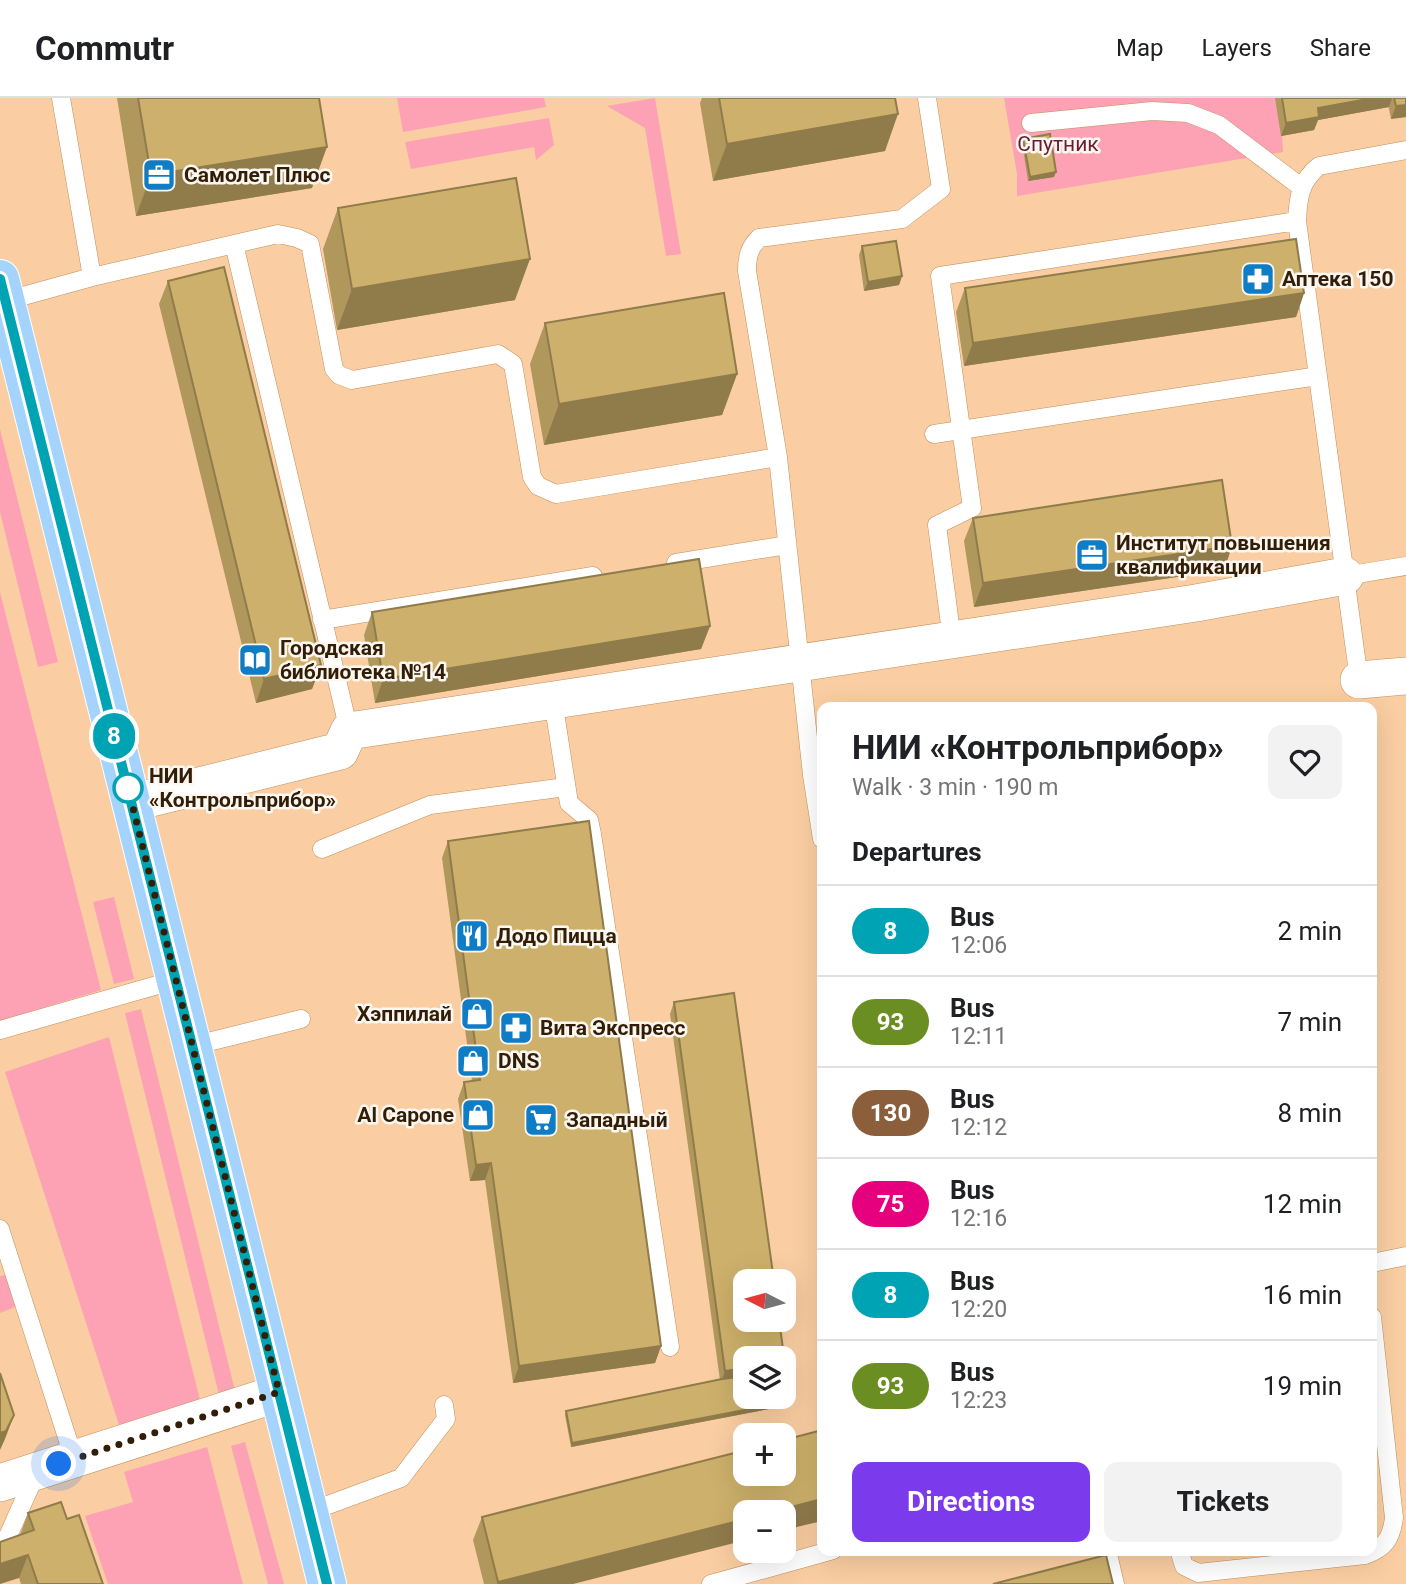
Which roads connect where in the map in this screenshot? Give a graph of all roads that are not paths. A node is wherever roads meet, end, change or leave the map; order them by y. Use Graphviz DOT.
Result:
graph roads {
  1 [pos="61,98"];
  2 [pos="927,98"];
  3 [pos="1031,123"];
  4 [pos="1406,150"];
  5 [pos="1301,187"];
  6 [pos="1297,222"];
  7 [pos="234,244"];
  8 [pos="92,277"];
  9 [pos="3,290"];
  10 [pos="1318,376"];
  11 [pos="962,429"];
  12 [pos="934,434"];
  13 [pos="778,457"];
  14 [pos="787,545"];
  15 [pos="664,565"];
  16 [pos="1406,566"];
  17 [pos="609,573"];
  18 [pos="1345,576"];
  19 [pos="322,620"];
  20 [pos="951,640"];
  21 [pos="800,663"];
  22 [pos="1406,676"];
  23 [pos="1359,680"];
  24 [pos="553,700"];
  25 [pos="349,731"];
  26 [pos="566,787"];
  27 [pos="131,803"];
  28 [pos="817,807"];
  29 [pos="322,849"];
  30 [pos="175,980"];
  31 [pos="301,1019"];
  32 [pos="0,1030"];
  33 [pos="192,1046"];
  34 [pos="0,1229"];
  35 [pos="1406,1256"];
  36 [pos="1377,1262"];
  37 [pos="670,1347"];
  38 [pos="279,1392"];
  39 [pos="444,1405"];
  40 [pos="1377,1405"];
  41 [pos="1378,1423"];
  42 [pos="74,1459"];
  43 [pos="37,1471"];
  44 [pos="0,1483"];
  45 [pos="309,1512"];
  46 [pos="1377,1551"];
  47 [pos="817,1554"];
  48 [pos="1108,1556"];
  49 [pos="1181,1556"];
  50 [pos="1358,1556"];
  51 [pos="2,1561"];
  52 [pos="1216,1577"];
  53 [pos="327,1584"];
  54 [pos="711,1584"];
  55 [pos="1115,1584"];
  1 -- 8 [label="lane"];
  2 -- 13 [label="lane"];
  3 -- 5 [label="lane"];
  4 -- 5 [label="lane"];
  5 -- 6 [label="lane"];
  6 -- 10 [label="lane"];
  6 -- 11 [label="lane"];
  7 -- 8 [label="lane"];
  7 -- 13 [label="lane"];
  7 -- 19 [label="lane"];
  8 -- 9 [label="lane"];
  9 -- 27 [label="main road"];
  10 -- 11 [label="lane"];
  10 -- 18 [label="lane"];
  11 -- 12 [label="lane"];
  11 -- 20 [label="lane"];
  13 -- 14 [label="lane"];
  14 -- 15 [label="lane"];
  14 -- 21 [label="lane"];
  16 -- 18 [label="lane"];
  17 -- 19 [label="lane"];
  18 -- 20 [label="street"];
  18 -- 23 [label="lane"];
  19 -- 25 [label="lane"];
  20 -- 21 [label="street"];
  21 -- 24 [label="street"];
  21 -- 28 [label="lane"];
  22 -- 23 [label="street"];
  24 -- 25 [label="street"];
  24 -- 26 [label="lane"];
  25 -- 27 [label="street"];
  26 -- 29 [label="lane"];
  26 -- 37 [label="lane"];
  27 -- 30 [label="main road"];
  30 -- 32 [label="lane"];
  30 -- 33 [label="main road"];
  31 -- 33 [label="lane"];
  33 -- 38 [label="main road"];
  34 -- 42 [label="lane"];
  35 -- 36 [label="lane"];
  38 -- 42 [label="street"];
  38 -- 45 [label="main road"];
  39 -- 45 [label="lane"];
  40 -- 41 [label="lane"];
  41 -- 46 [label="lane"];
  42 -- 43 [label="street"];
  43 -- 44 [label="street"];
  43 -- 51 [label="lane"];
  45 -- 53 [label="main road"];
  47 -- 54 [label="lane"];
  48 -- 55 [label="lane"];
  49 -- 52 [label="lane"];
  50 -- 52 [label="lane"];
}
